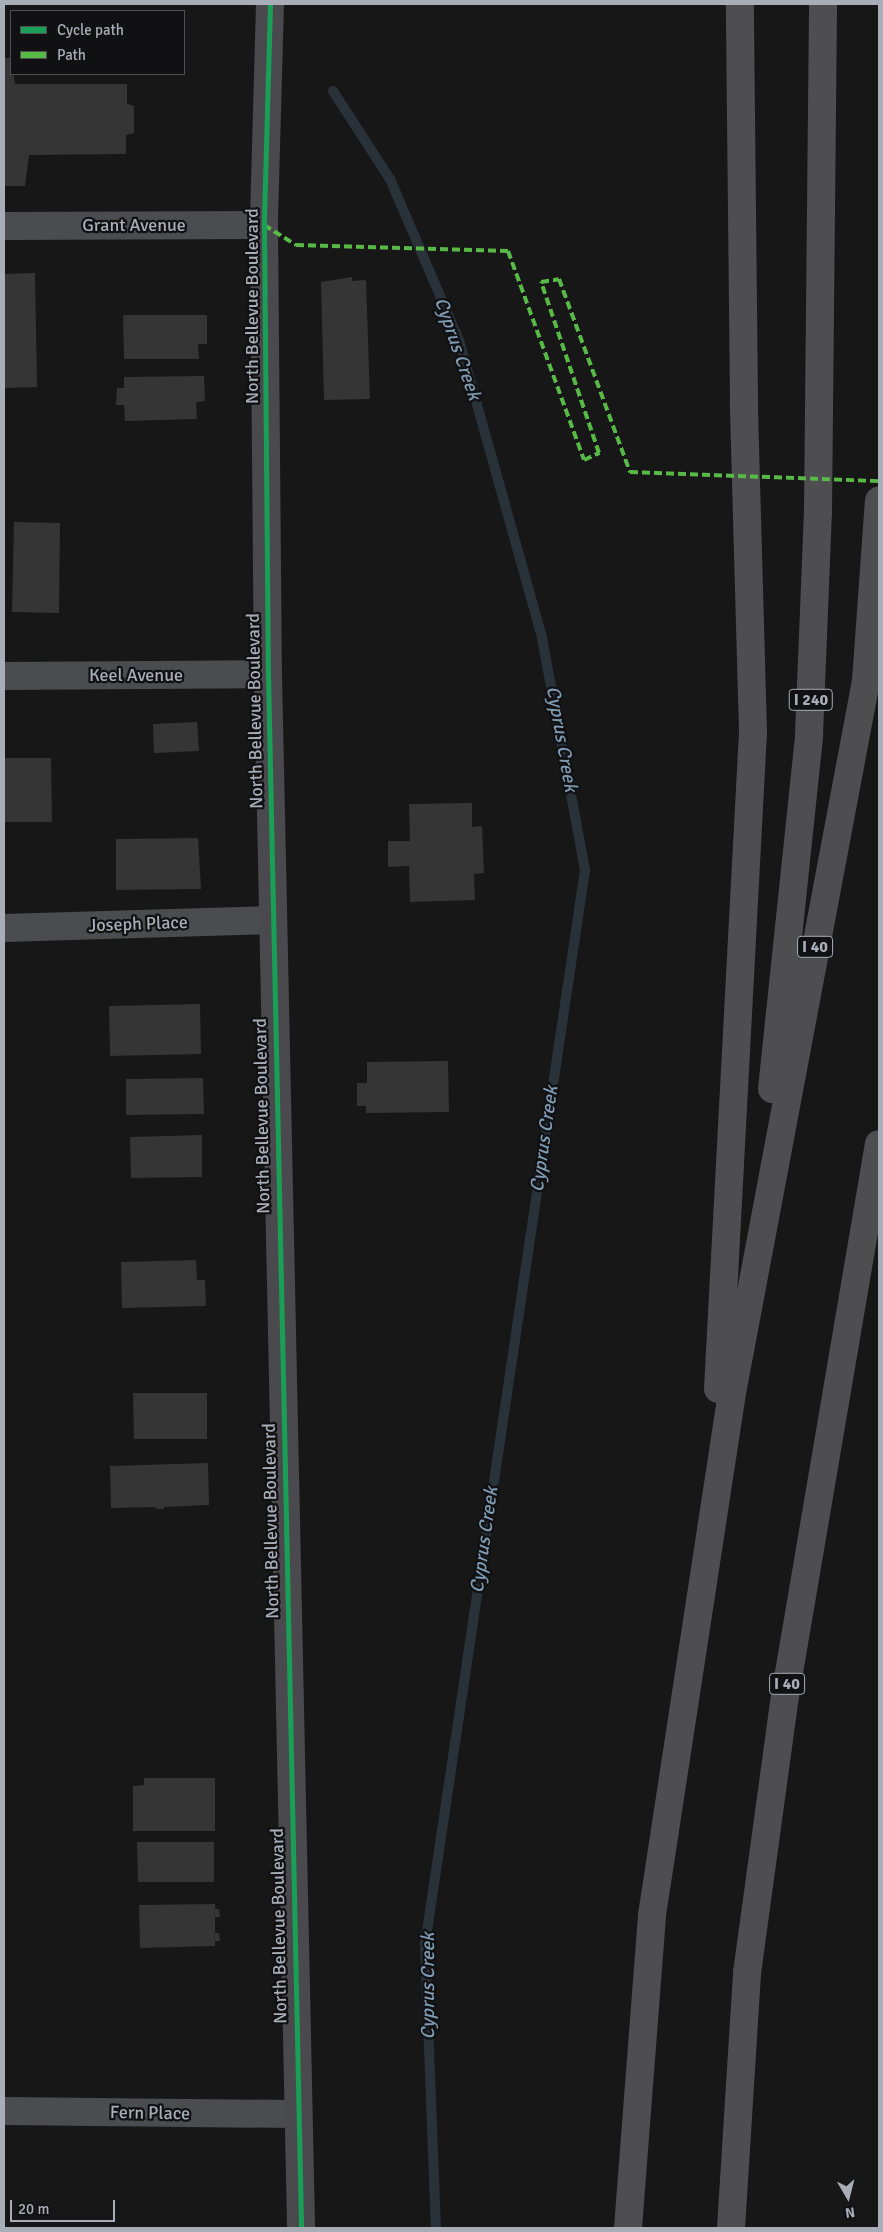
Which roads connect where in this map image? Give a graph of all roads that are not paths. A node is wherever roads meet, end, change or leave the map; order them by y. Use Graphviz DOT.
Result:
graph roads {
  1 [pos="270,4"];
  2 [pos="740,4"];
  3 [pos="823,4"];
  4 [pos="264,225"];
  5 [pos="4,226"];
  6 [pos="879,500"];
  7 [pos="268,674"];
  8 [pos="4,676"];
  9 [pos="272,920"];
  10 [pos="4,928"];
  11 [pos="879,1144"];
  12 [pos="732,1392"];
  13 [pos="711,1512"];
  14 [pos="4,2111"];
  15 [pos="297,2114"];
  16 [pos="301,2228"];
  17 [pos="628,2228"];
  18 [pos="731,2228"];
  1 -- 4 [label="street, North Bellevue Boulevard"];
  2 -- 13 [label="highway"];
  3 -- 12 [label="highway, I 240"];
  4 -- 5 [label="street, Grant Avenue"];
  4 -- 7 [label="street, North Bellevue Boulevard"];
  6 -- 12 [label="highway, I 40"];
  7 -- 8 [label="street, Keel Avenue"];
  7 -- 9 [label="street, North Bellevue Boulevard"];
  9 -- 10 [label="street, Joseph Place"];
  9 -- 15 [label="street, North Bellevue Boulevard"];
  11 -- 18 [label="highway, I 40"];
  12 -- 13 [label="highway, I 40"];
  13 -- 17 [label="highway, I 40"];
  14 -- 15 [label="street, Fern Place"];
  15 -- 16 [label="street, North Bellevue Boulevard"];
}
